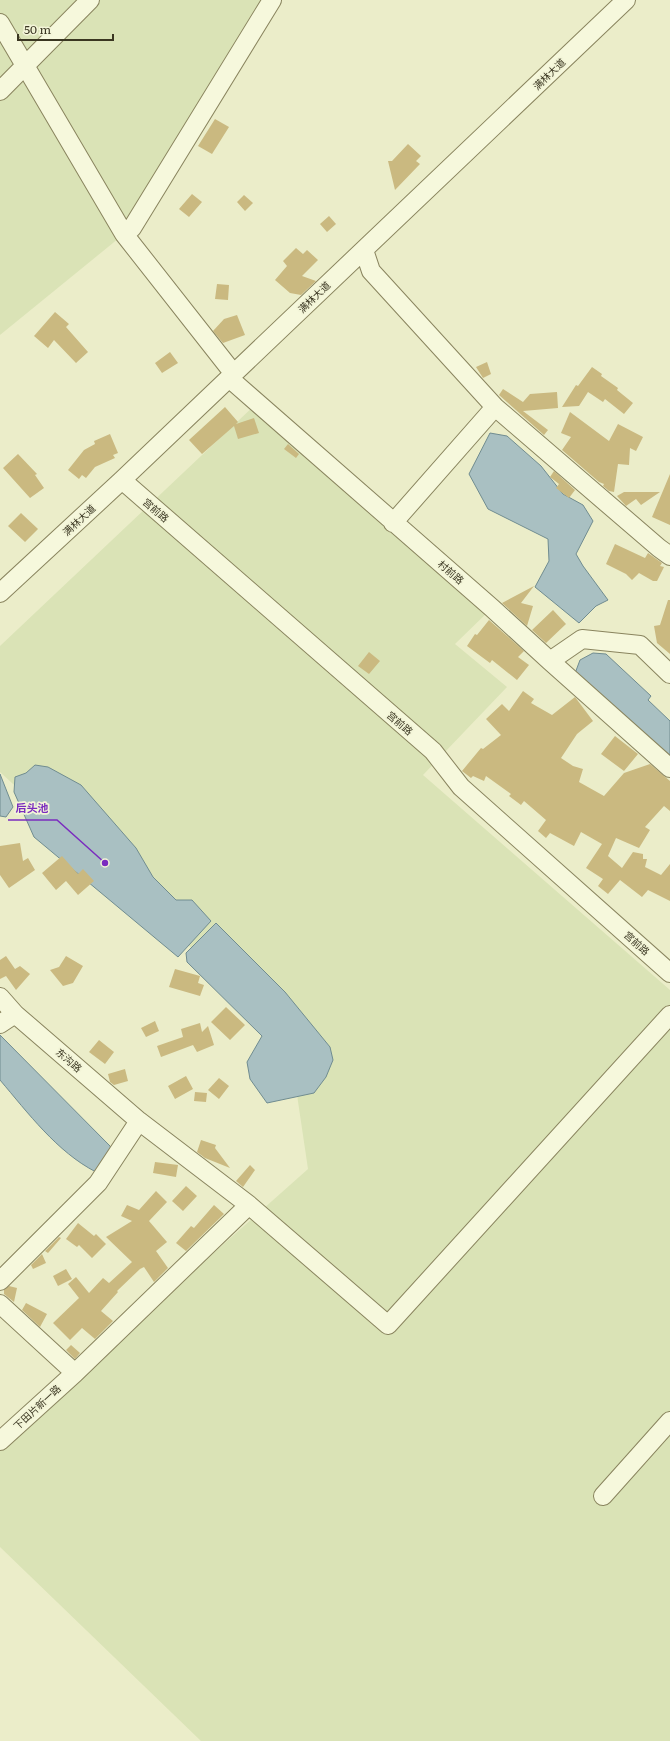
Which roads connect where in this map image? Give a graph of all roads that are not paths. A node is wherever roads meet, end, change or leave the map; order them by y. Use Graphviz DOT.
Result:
graph roads {
  1 [pos="90,0"];
  2 [pos="272,0"];
  3 [pos="626,0"];
  4 [pos="0,23"];
  5 [pos="25,66"];
  6 [pos="0,91"];
  7 [pos="124,234"];
  8 [pos="364,250"];
  9 [pos="231,376"];
  10 [pos="496,407"];
  11 [pos="122,480"];
  12 [pos="394,523"];
  13 [pos="670,556"];
  14 [pos="0,593"];
  15 [pos="550,661"];
  16 [pos="670,674"];
  17 [pos="670,768"];
  18 [pos="670,973"];
  19 [pos="0,998"];
  20 [pos="15,1014"];
  21 [pos="670,1015"];
  22 [pos="0,1024"];
  23 [pos="139,1121"];
  24 [pos="249,1205"];
  25 [pos="0,1281"];
  26 [pos="0,1304"];
  27 [pos="74,1373"];
  28 [pos="670,1421"];
  29 [pos="0,1441"];
  30 [pos="603,1496"];
  1 -- 5 [label="street"];
  2 -- 7 [label="street"];
  3 -- 8 [label="street, 满林大道"];
  4 -- 5 [label="street, 村前路"];
  5 -- 6 [label="street"];
  5 -- 7 [label="street, 村前路"];
  7 -- 9 [label="street, 村前路"];
  8 -- 9 [label="street, 满林大道"];
  8 -- 10 [label="street"];
  9 -- 11 [label="street, 满林大道"];
  9 -- 12 [label="street, 村前路"];
  10 -- 12 [label="street"];
  10 -- 13 [label="street"];
  11 -- 14 [label="street, 满林大道"];
  11 -- 18 [label="street, 宫前路"];
  12 -- 15 [label="street, 村前路"];
  15 -- 16 [label="street"];
  15 -- 17 [label="street, 村前路"];
  19 -- 20 [label="street, 东沟路"];
  20 -- 22 [label="street"];
  20 -- 23 [label="street, 东沟路"];
  21 -- 24 [label="street, 东沟路"];
  23 -- 24 [label="street, 东沟路"];
  23 -- 25 [label="street"];
  24 -- 27 [label="street, 下田片新一路"];
  26 -- 27 [label="street"];
  27 -- 29 [label="street, 下田片新一路"];
  28 -- 30 [label="street"];
}
